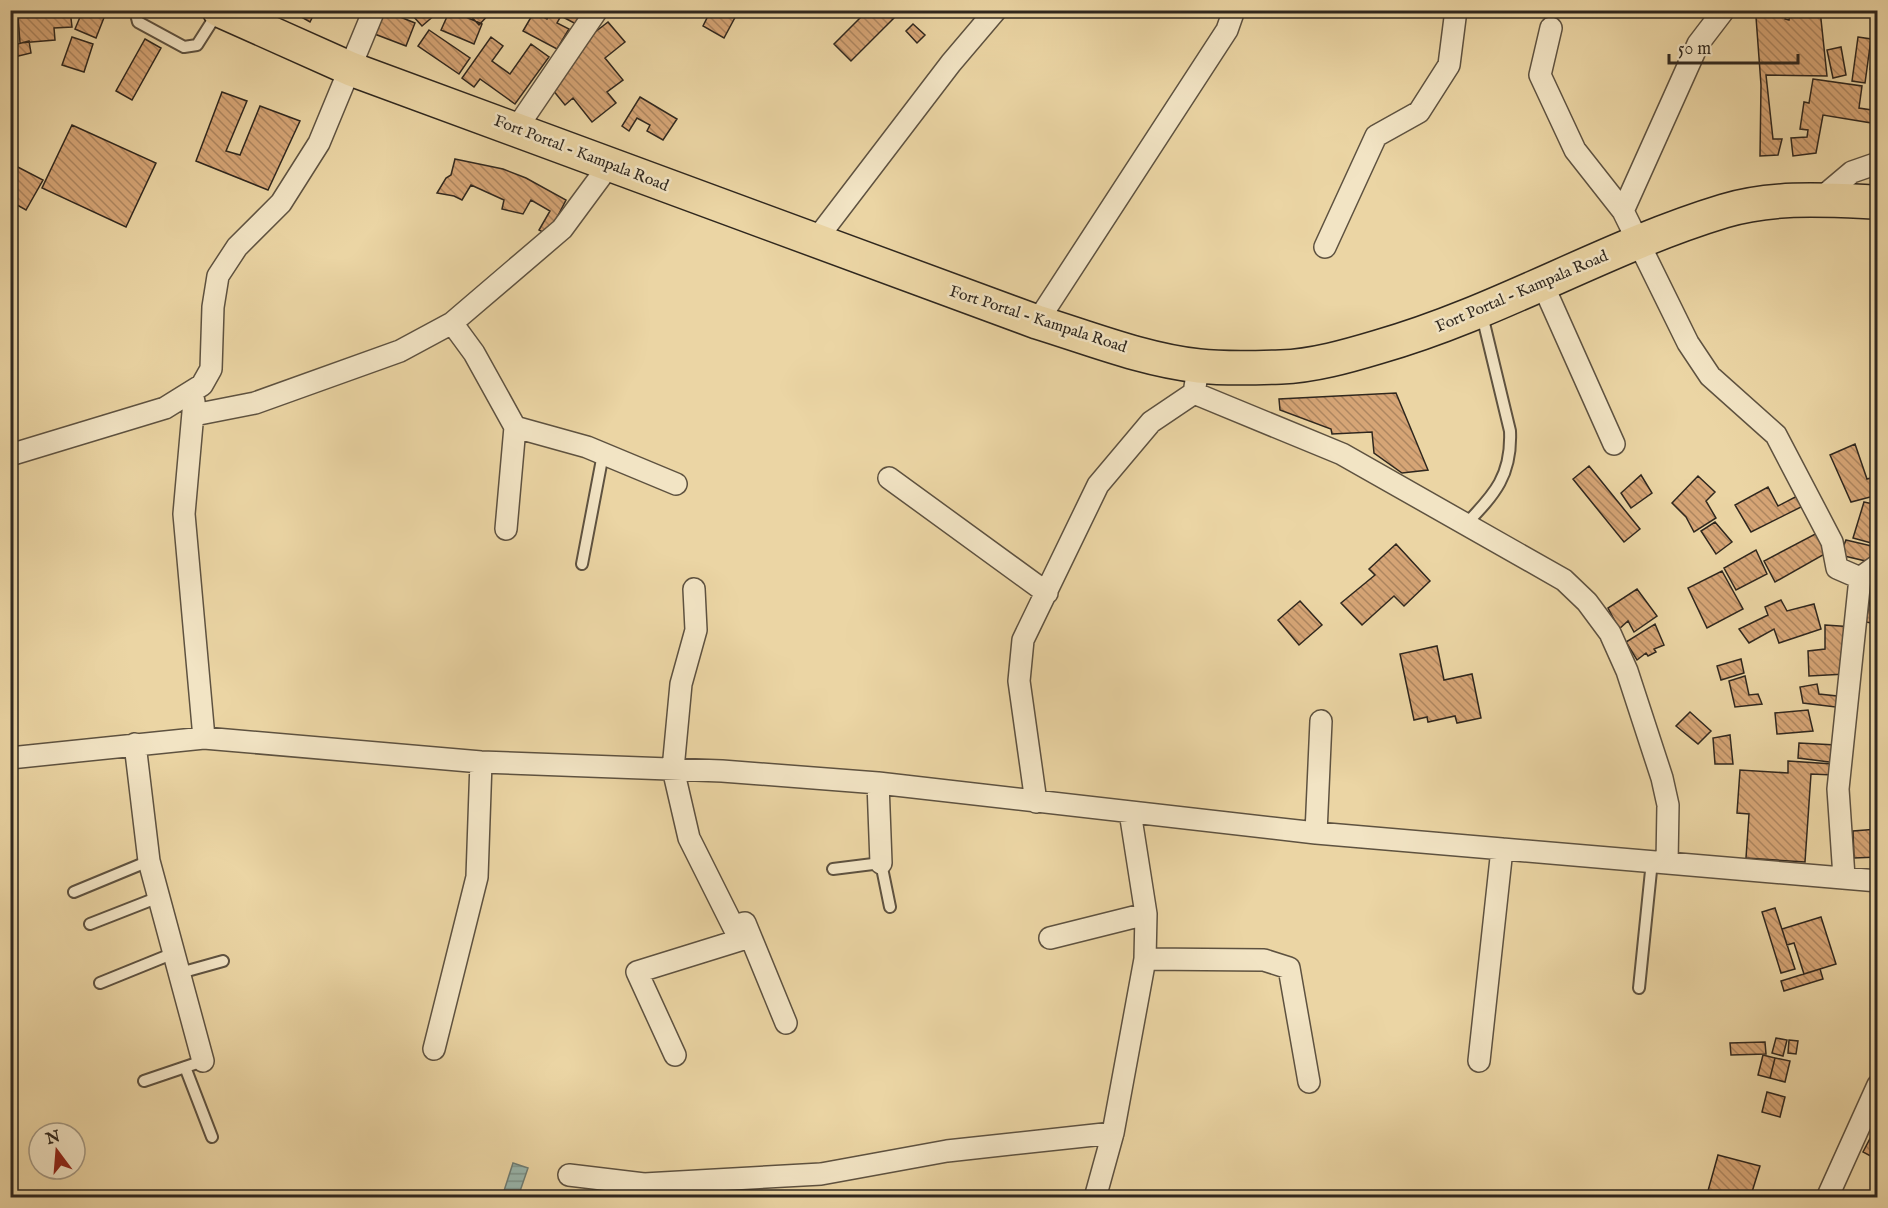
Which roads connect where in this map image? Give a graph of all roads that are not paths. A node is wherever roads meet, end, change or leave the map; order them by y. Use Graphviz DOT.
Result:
graph roads {
  1 [pos="135,10"];
  2 [pos="374,10"];
  3 [pos="597,10"];
  4 [pos="996,10"];
  5 [pos="1234,10"];
  6 [pos="1456,10"];
  7 [pos="1724,10"];
  8 [pos="219,11"];
  9 [pos="1551,28"];
  10 [pos="351,69"];
  11 [pos="516,129"];
  12 [pos="1878,163"];
  13 [pos="610,164"];
  14 [pos="1820,199"];
  15 [pos="1878,202"];
  16 [pos="1623,211"];
  17 [pos="815,241"];
  18 [pos="1639,242"];
  19 [pos="1325,247"];
  20 [pos="1543,285"];
  21 [pos="1481,312"];
  22 [pos="1037,322"];
  23 [pos="452,323"];
  24 [pos="1197,380"];
  25 [pos="195,391"];
  26 [pos="194,415"];
  27 [pos="515,427"];
  28 [pos="1614,444"];
  29 [pos="603,454"];
  30 [pos="10,455"];
  31 [pos="889,478"];
  32 [pos="676,484"];
  33 [pos="1466,524"];
  34 [pos="506,529"];
  35 [pos="582,564"];
  36 [pos="1878,565"];
  37 [pos="1860,578"];
  38 [pos="694,589"];
  39 [pos="1047,593"];
  40 [pos="1321,722"];
  41 [pos="204,738"];
  42 [pos="135,744"];
  43 [pos="10,758"];
  44 [pos="482,762"];
  45 [pos="673,769"];
  46 [pos="878,783"];
  47 [pos="1036,802"];
  48 [pos="1130,812"];
  49 [pos="1316,833"];
  50 [pos="1502,849"];
  51 [pos="149,861"];
  52 [pos="1659,862"];
  53 [pos="881,863"];
  54 [pos="833,869"];
  55 [pos="1844,878"];
  56 [pos="1878,881"];
  57 [pos="74,892"];
  58 [pos="159,897"];
  59 [pos="890,907"];
  60 [pos="1146,914"];
  61 [pos="90,924"];
  62 [pos="734,927"];
  63 [pos="1050,938"];
  64 [pos="1145,959"];
  65 [pos="223,961"];
  66 [pos="177,963"];
  67 [pos="100,983"];
  68 [pos="1639,988"];
  69 [pos="786,1023"];
  70 [pos="434,1049"];
  71 [pos="675,1055"];
  72 [pos="1479,1061"];
  73 [pos="194,1064"];
  74 [pos="144,1081"];
  75 [pos="1309,1082"];
  76 [pos="1878,1085"];
  77 [pos="1871,1111"];
  78 [pos="1113,1133"];
  79 [pos="212,1137"];
  80 [pos="569,1175"];
  81 [pos="1095,1197"];
  82 [pos="1827,1197"];
  1 -- 8 [label="lane"];
  2 -- 10 [label="street"];
  3 -- 11 [label="street"];
  4 -- 17 [label="street"];
  5 -- 22 [label="street"];
  6 -- 19 [label="street"];
  7 -- 16 [label="street"];
  8 -- 10 [label="main road, Fort Portal - Kampala Road"];
  9 -- 16 [label="street"];
  10 -- 11 [label="main road, Fort Portal - Kampala Road"];
  10 -- 25 [label="street"];
  11 -- 13 [label="main road, Fort Portal - Kampala Road"];
  12 -- 14 [label="street"];
  13 -- 17 [label="main road, Fort Portal - Kampala Road"];
  13 -- 23 [label="street"];
  14 -- 15 [label="main road, Fort Portal - Kampala Road"];
  14 -- 18 [label="main road, Fort Portal - Kampala Road"];
  16 -- 18 [label="street"];
  17 -- 22 [label="main road, Fort Portal - Kampala Road"];
  18 -- 20 [label="main road, Fort Portal - Kampala Road"];
  18 -- 37 [label="street"];
  20 -- 21 [label="main road, Fort Portal - Kampala Road"];
  20 -- 28 [label="street"];
  21 -- 24 [label="main road, Fort Portal - Kampala Road"];
  21 -- 33 [label="lane"];
  22 -- 24 [label="main road, Fort Portal - Kampala Road"];
  23 -- 26 [label="street"];
  23 -- 27 [label="street"];
  24 -- 33 [label="street"];
  24 -- 39 [label="street"];
  25 -- 26 [label="street"];
  25 -- 30 [label="street"];
  26 -- 41 [label="street"];
  27 -- 29 [label="street"];
  27 -- 34 [label="street"];
  29 -- 32 [label="street"];
  29 -- 35 [label="lane"];
  31 -- 39 [label="street"];
  33 -- 52 [label="street"];
  36 -- 37 [label="street"];
  37 -- 55 [label="street"];
  38 -- 45 [label="street"];
  39 -- 47 [label="street"];
  40 -- 49 [label="street"];
  41 -- 42 [label="street"];
  41 -- 44 [label="street"];
  42 -- 43 [label="street"];
  42 -- 51 [label="street"];
  44 -- 45 [label="street"];
  44 -- 70 [label="street"];
  45 -- 46 [label="street"];
  45 -- 62 [label="street"];
  46 -- 47 [label="street"];
  46 -- 53 [label="street"];
  47 -- 48 [label="street"];
  48 -- 49 [label="street"];
  48 -- 60 [label="street"];
  49 -- 50 [label="street"];
  50 -- 52 [label="street"];
  50 -- 72 [label="street"];
  51 -- 57 [label="lane"];
  51 -- 58 [label="street"];
  52 -- 55 [label="street"];
  52 -- 68 [label="lane"];
  53 -- 54 [label="lane"];
  53 -- 59 [label="lane"];
  55 -- 56 [label="street"];
  58 -- 61 [label="lane"];
  58 -- 66 [label="street"];
  60 -- 63 [label="street"];
  60 -- 64 [label="street"];
  62 -- 69 [label="street"];
  62 -- 71 [label="street"];
  64 -- 75 [label="street"];
  64 -- 78 [label="street"];
  65 -- 66 [label="lane"];
  66 -- 67 [label="lane"];
  66 -- 73 [label="street"];
  73 -- 74 [label="lane"];
  73 -- 79 [label="lane"];
  76 -- 77 [label="street"];
  77 -- 82 [label="street"];
  78 -- 80 [label="street"];
  78 -- 81 [label="street"];
}
